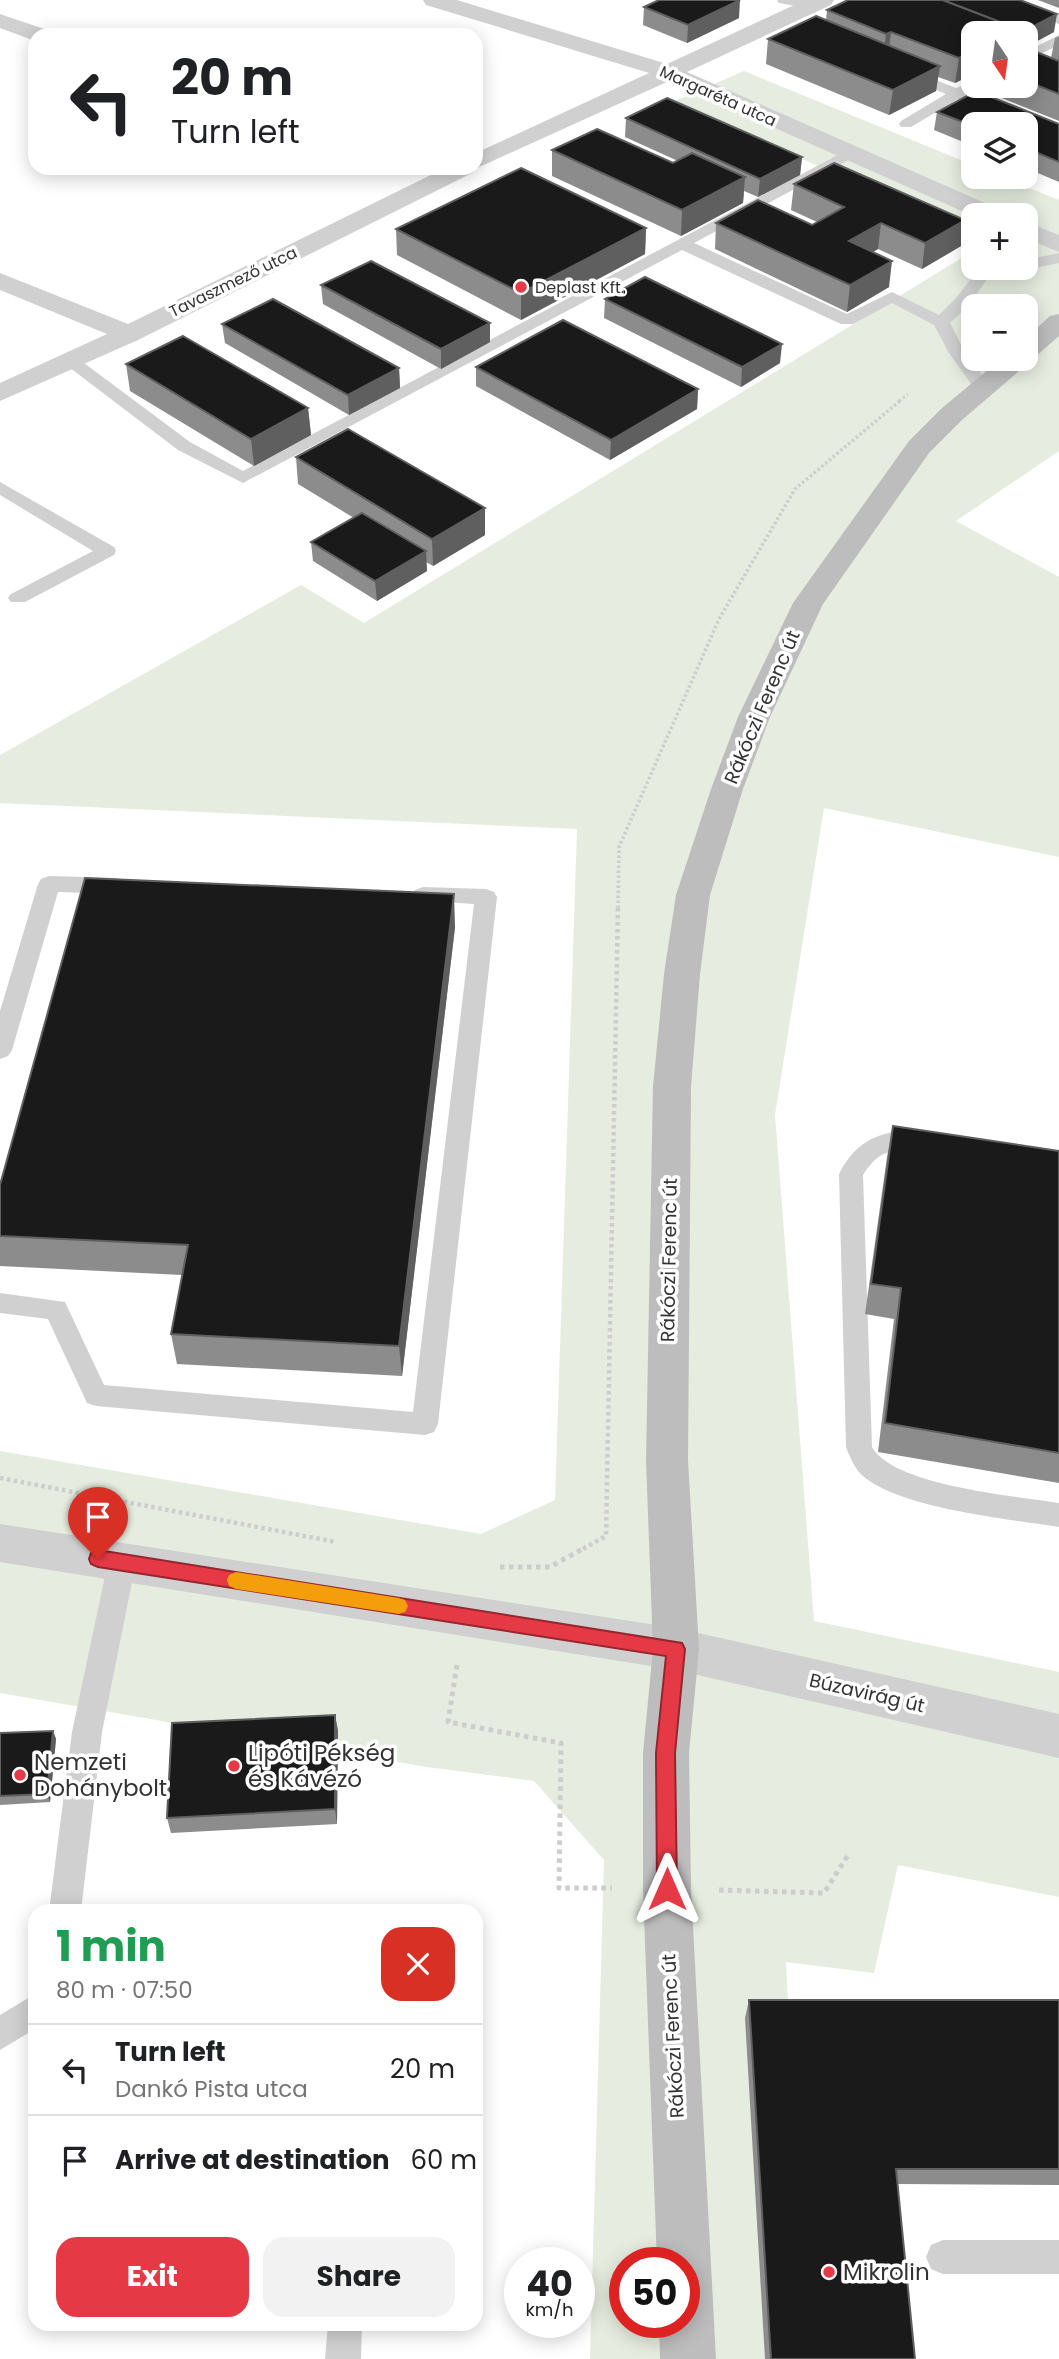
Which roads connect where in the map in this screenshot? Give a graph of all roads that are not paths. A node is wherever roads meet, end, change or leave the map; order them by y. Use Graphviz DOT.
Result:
graph roads {
  1 [pos="434,0"];
  2 [pos="784,0"];
  3 [pos="1004,0"];
  4 [pos="817,3"];
  5 [pos="1059,20"];
  6 [pos="0,21"];
  7 [pos="28,31"];
  8 [pos="1059,39"];
  9 [pos="1038,50"];
  10 [pos="897,69"];
  11 [pos="666,71"];
  12 [pos="961,91"];
  13 [pos="958,92"];
  14 [pos="906,124"];
  15 [pos="1059,135"];
  16 [pos="849,154"];
  17 [pos="483,159"];
  18 [pos="451,175"];
  19 [pos="964,203"];
  20 [pos="1038,234"];
  21 [pos="682,244"];
  22 [pos="1059,244"];
  23 [pos="1059,258"];
  24 [pos="1038,262"];
  25 [pos="978,280"];
  26 [pos="0,281"];
  27 [pos="1059,321"];
  28 [pos="941,322"];
  29 [pos="129,334"];
  30 [pos="1038,340"];
  31 [pos="70,361"];
  32 [pos="1003,371"];
  33 [pos="983,388"];
  34 [pos="0,393"];
  35 [pos="0,487"];
  36 [pos="18,597"];
  37 [pos="145,887"];
  38 [pos="404,894"];
  39 [pos="0,1050"];
  40 [pos="942,1144"];
  41 [pos="0,1303"];
  42 [pos="1059,1515"];
  43 [pos="0,1543"];
  44 [pos="122,1562"];
  45 [pos="676,1649"];
  46 [pos="1059,1736"];
  47 [pos="66,1904"];
  48 [pos="28,2015"];
  49 [pos="0,2034"];
  50 [pos="683,2247"];
  51 [pos="943,2257"];
  52 [pos="1059,2257"];
  53 [pos="345,2331"];
  54 [pos="687,2338"];
  55 [pos="343,2359"];
  56 [pos="688,2359"];
  1 -- 11 [label="street, Margaréta utca"];
  2 -- 4 [label="lane"];
  3 -- 5 [label="lane"];
  4 -- 11 [label="street"];
  6 -- 7 [label="street"];
  8 -- 9 [label="lane"];
  10 -- 13 [label="lane"];
  11 -- 16 [label="street, Margaréta utca"];
  11 -- 17 [label="street"];
  12 -- 13 [label="lane"];
  13 -- 14 [label="lane"];
  13 -- 15 [label="lane"];
  16 -- 19 [label="street, Margaréta utca"];
  16 -- 21 [label="lane"];
  18 -- 29 [label="street, Tavaszmező utca"];
  20 -- 22 [label="street"];
  21 -- 28 [label="lane"];
  21 -- 31 [label="lane"];
  23 -- 24 [label="lane"];
  25 -- 28 [label="lane"];
  26 -- 29 [label="street"];
  27 -- 30 [label="main road"];
  28 -- 33 [label="lane"];
  29 -- 31 [label="street, Tavaszmező utca"];
  31 -- 34 [label="street, Tavaszmező utca"];
  32 -- 33 [label="main road, Rákóczi Ferenc út"];
  33 -- 45 [label="main road, Rákóczi Ferenc út"];
  35 -- 36 [label="lane"];
  37 -- 39 [label="lane"];
  38 -- 41 [label="lane"];
  40 -- 42 [label="lane"];
  43 -- 44 [label="street, Búzavirág út"];
  44 -- 45 [label="street, Búzavirág út"];
  44 -- 47 [label="lane"];
  45 -- 46 [label="street, Búzavirág út"];
  45 -- 50 [label="main road, Rákóczi Ferenc út"];
  48 -- 49 [label="lane"];
  51 -- 52 [label="lane"];
  53 -- 55 [label="lane"];
  54 -- 56 [label="main road"];
}
